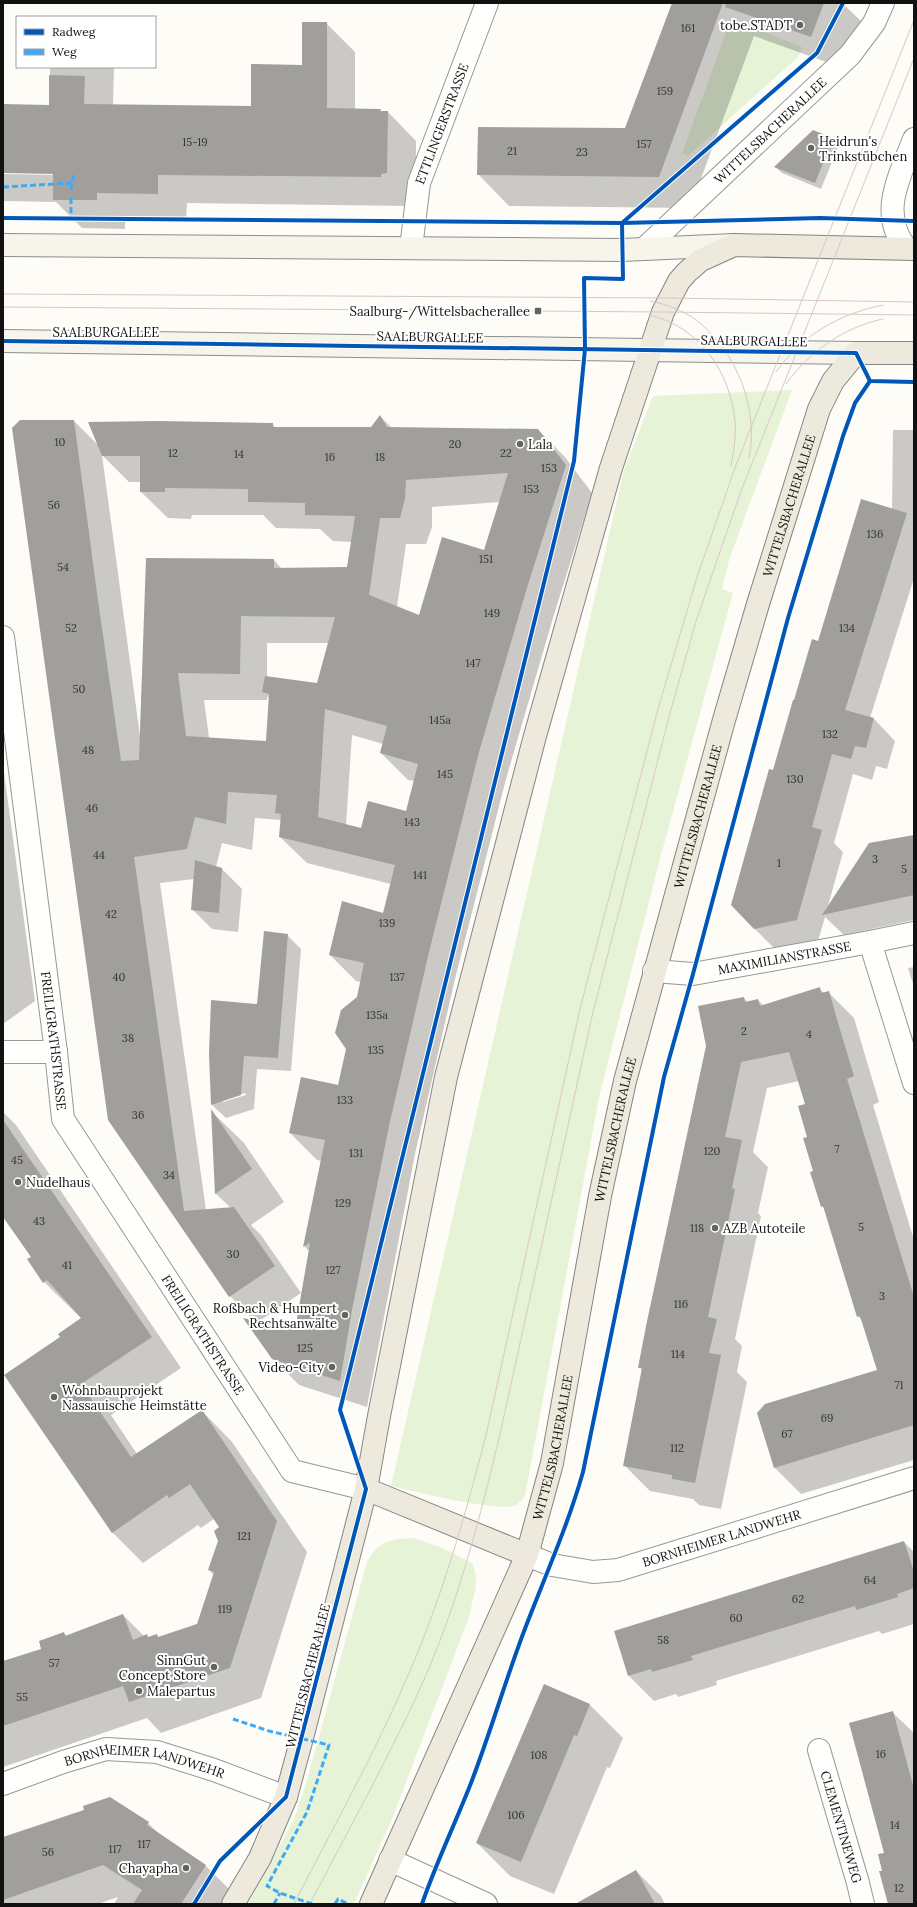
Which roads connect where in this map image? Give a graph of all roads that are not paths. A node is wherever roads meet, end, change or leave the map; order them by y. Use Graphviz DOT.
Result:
graph roads {
  1 [pos="487,3"];
  2 [pos="883,3"];
  3 [pos="914,139"];
  4 [pos="3,245"];
  5 [pos="734,245"];
  6 [pos="411,248"];
  7 [pos="910,248"];
  8 [pos="644,249"];
  9 [pos="3,341"];
  10 [pos="650,350"];
  11 [pos="856,353"];
  12 [pos="914,353"];
  13 [pos="3,637"];
  14 [pos="914,933"];
  15 [pos="870,942"];
  16 [pos="654,971"];
  17 [pos="3,1052"];
  18 [pos="56,1052"];
  19 [pos="914,1083"];
  20 [pos="914,1478"];
  21 [pos="366,1489"];
  22 [pos="527,1555"];
  23 [pos="819,1750"];
  24 [pos="3,1784"];
  25 [pos="286,1797"];
  26 [pos="390,1860"];
  27 [pos="233,1904"];
  28 [pos="371,1904"];
  29 [pos="486,1904"];
  30 [pos="863,1904"];
  1 -- 6 [label="street, ETTLINGERSTRASSE"];
  2 -- 8 [label="street, WITTELSBACHERALLEE"];
  3 -- 7 [label="street"];
  4 -- 6 [label="main road"];
  5 -- 7 [label="main road"];
  5 -- 8 [label="main road"];
  5 -- 10 [label="main road"];
  6 -- 8 [label="main road"];
  9 -- 10 [label="main road, SAALBURGALLEE"];
  10 -- 11 [label="main road, SAALBURGALLEE"];
  10 -- 21 [label="main road, WITTELSBACHERALLEE"];
  11 -- 12 [label="main road, SAALBURGALLEE"];
  11 -- 16 [label="main road, WITTELSBACHERALLEE"];
  13 -- 18 [label="street, FREILIGRATHSTRASSE"];
  14 -- 15 [label="street, MAXIMILIANSTRASSE"];
  15 -- 16 [label="street, MAXIMILIANSTRASSE"];
  15 -- 19 [label="street"];
  16 -- 22 [label="main road, WITTELSBACHERALLEE"];
  17 -- 18 [label="street"];
  18 -- 21 [label="street, FREILIGRATHSTRASSE"];
  20 -- 22 [label="street, BORNHEIMER LANDWEHR"];
  21 -- 22 [label="main road"];
  21 -- 25 [label="main road, WITTELSBACHERALLEE"];
  22 -- 26 [label="main road, WITTELSBACHERALLEE"];
  23 -- 30 [label="street, CLEMENTINEWEG"];
  24 -- 25 [label="street, BORNHEIMER LANDWEHR"];
  25 -- 27 [label="main road, WITTELSBACHERALLEE"];
  26 -- 28 [label="main road, WITTELSBACHERALLEE"];
  26 -- 29 [label="street"];
}
